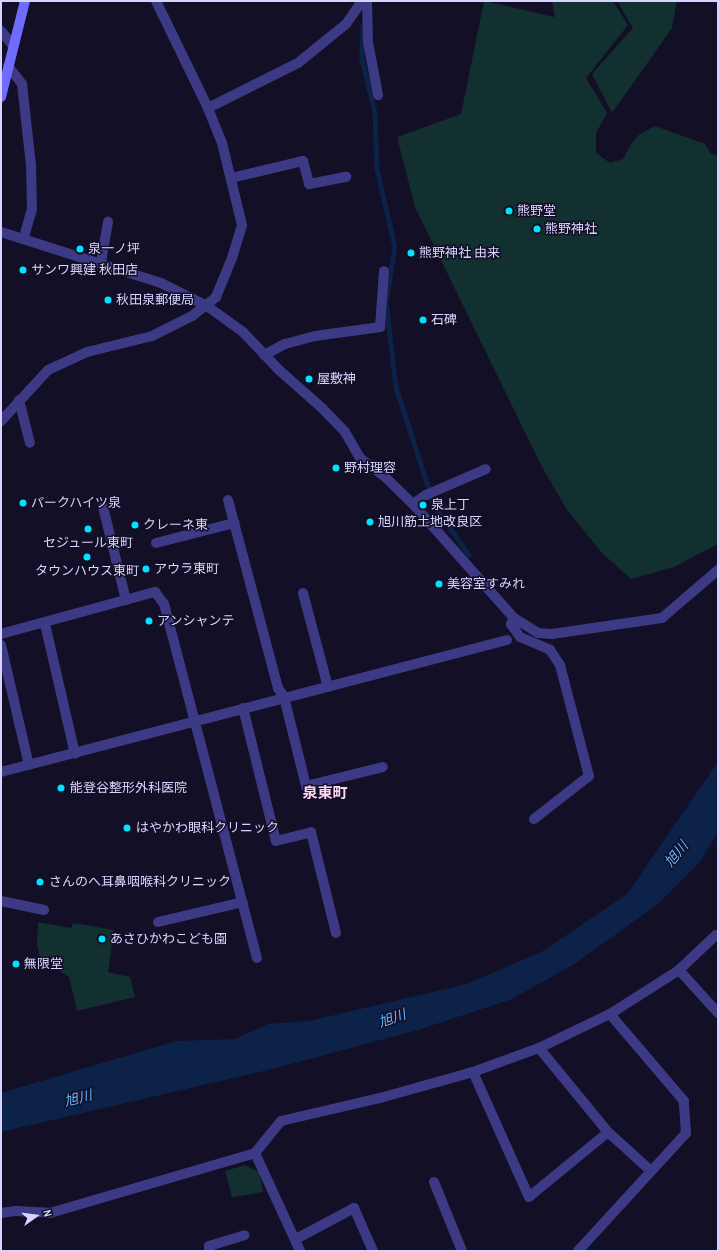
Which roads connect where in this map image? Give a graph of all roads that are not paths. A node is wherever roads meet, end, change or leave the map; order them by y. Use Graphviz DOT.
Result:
graph roads {
  1 [pos="25,1"];
  2 [pos="156,1"];
  3 [pos="362,1"];
  4 [pos="367,1"];
  5 [pos="1,31"];
  6 [pos="13,46"];
  7 [pos="8,66"];
  8 [pos="378,95"];
  9 [pos="1,97"];
  10 [pos="208,108"];
  11 [pos="346,177"];
  12 [pos="231,178"];
  13 [pos="108,222"];
  14 [pos="1,232"];
  15 [pos="24,237"];
  16 [pos="101,262"];
  17 [pos="384,272"];
  18 [pos="207,306"];
  19 [pos="264,355"];
  20 [pos="19,400"];
  21 [pos="1,421"];
  22 [pos="30,443"];
  23 [pos="486,469"];
  24 [pos="228,500"];
  25 [pos="413,504"];
  26 [pos="103,507"];
  27 [pos="234,523"];
  28 [pos="156,543"];
  29 [pos="718,570"];
  30 [pos="303,592"];
  31 [pos="126,600"];
  32 [pos="514,618"];
  33 [pos="45,624"];
  34 [pos="1,634"];
  35 [pos="507,640"];
  36 [pos="1,645"];
  37 [pos="328,687"];
  38 [pos="284,697"];
  39 [pos="243,708"];
  40 [pos="196,721"];
  41 [pos="75,754"];
  42 [pos="29,765"];
  43 [pos="383,767"];
  44 [pos="1,772"];
  45 [pos="534,819"];
  46 [pos="1,901"];
  47 [pos="243,902"];
  48 [pos="44,910"];
  49 [pos="158,922"];
  50 [pos="336,933"];
  51 [pos="716,935"];
  52 [pos="257,958"];
  53 [pos="679,970"];
  54 [pos="718,1013"];
  55 [pos="610,1014"];
  56 [pos="538,1048"];
  57 [pos="473,1072"];
  58 [pos="608,1132"];
  59 [pos="255,1153"];
  60 [pos="651,1171"];
  61 [pos="434,1182"];
  62 [pos="1,1213"];
  63 [pos="244,1234"];
  64 [pos="296,1238"];
  65 [pos="209,1251"];
  66 [pos="300,1251"];
  67 [pos="373,1251"];
  68 [pos="462,1251"];
  69 [pos="578,1251"];
  1 -- 6 [label="street"];
  2 -- 10 [label="street"];
  3 -- 10 [label="street"];
  4 -- 8 [label="street"];
  5 -- 6 [label="street"];
  6 -- 7 [label="street"];
  7 -- 9 [label="street"];
  7 -- 15 [label="street"];
  10 -- 12 [label="street"];
  11 -- 12 [label="street"];
  12 -- 18 [label="street"];
  13 -- 16 [label="street"];
  14 -- 15 [label="street"];
  15 -- 16 [label="street"];
  16 -- 18 [label="street"];
  17 -- 19 [label="street"];
  18 -- 19 [label="street"];
  18 -- 20 [label="street"];
  19 -- 25 [label="street"];
  20 -- 21 [label="street"];
  20 -- 22 [label="street"];
  23 -- 25 [label="street"];
  24 -- 27 [label="street"];
  25 -- 32 [label="street"];
  26 -- 31 [label="street"];
  27 -- 28 [label="street"];
  27 -- 38 [label="street"];
  29 -- 32 [label="street"];
  30 -- 37 [label="street"];
  31 -- 33 [label="street"];
  31 -- 40 [label="street"];
  32 -- 45 [label="street"];
  33 -- 34 [label="street"];
  33 -- 41 [label="street"];
  35 -- 37 [label="street"];
  36 -- 42 [label="street"];
  37 -- 38 [label="street"];
  38 -- 39 [label="street"];
  38 -- 43 [label="street"];
  39 -- 40 [label="street"];
  39 -- 50 [label="street"];
  40 -- 41 [label="street"];
  40 -- 47 [label="street"];
  41 -- 42 [label="street"];
  42 -- 44 [label="street"];
  46 -- 48 [label="street"];
  47 -- 49 [label="street"];
  47 -- 52 [label="street"];
  51 -- 53 [label="street"];
  53 -- 54 [label="street"];
  53 -- 55 [label="street"];
  55 -- 56 [label="street"];
  55 -- 60 [label="street"];
  56 -- 57 [label="street"];
  56 -- 58 [label="street"];
  57 -- 58 [label="street"];
  57 -- 59 [label="street"];
  58 -- 60 [label="street"];
  59 -- 62 [label="street"];
  59 -- 64 [label="street"];
  60 -- 69 [label="street"];
  61 -- 68 [label="street"];
  63 -- 65 [label="street"];
  64 -- 66 [label="street"];
  64 -- 67 [label="street"];
}
